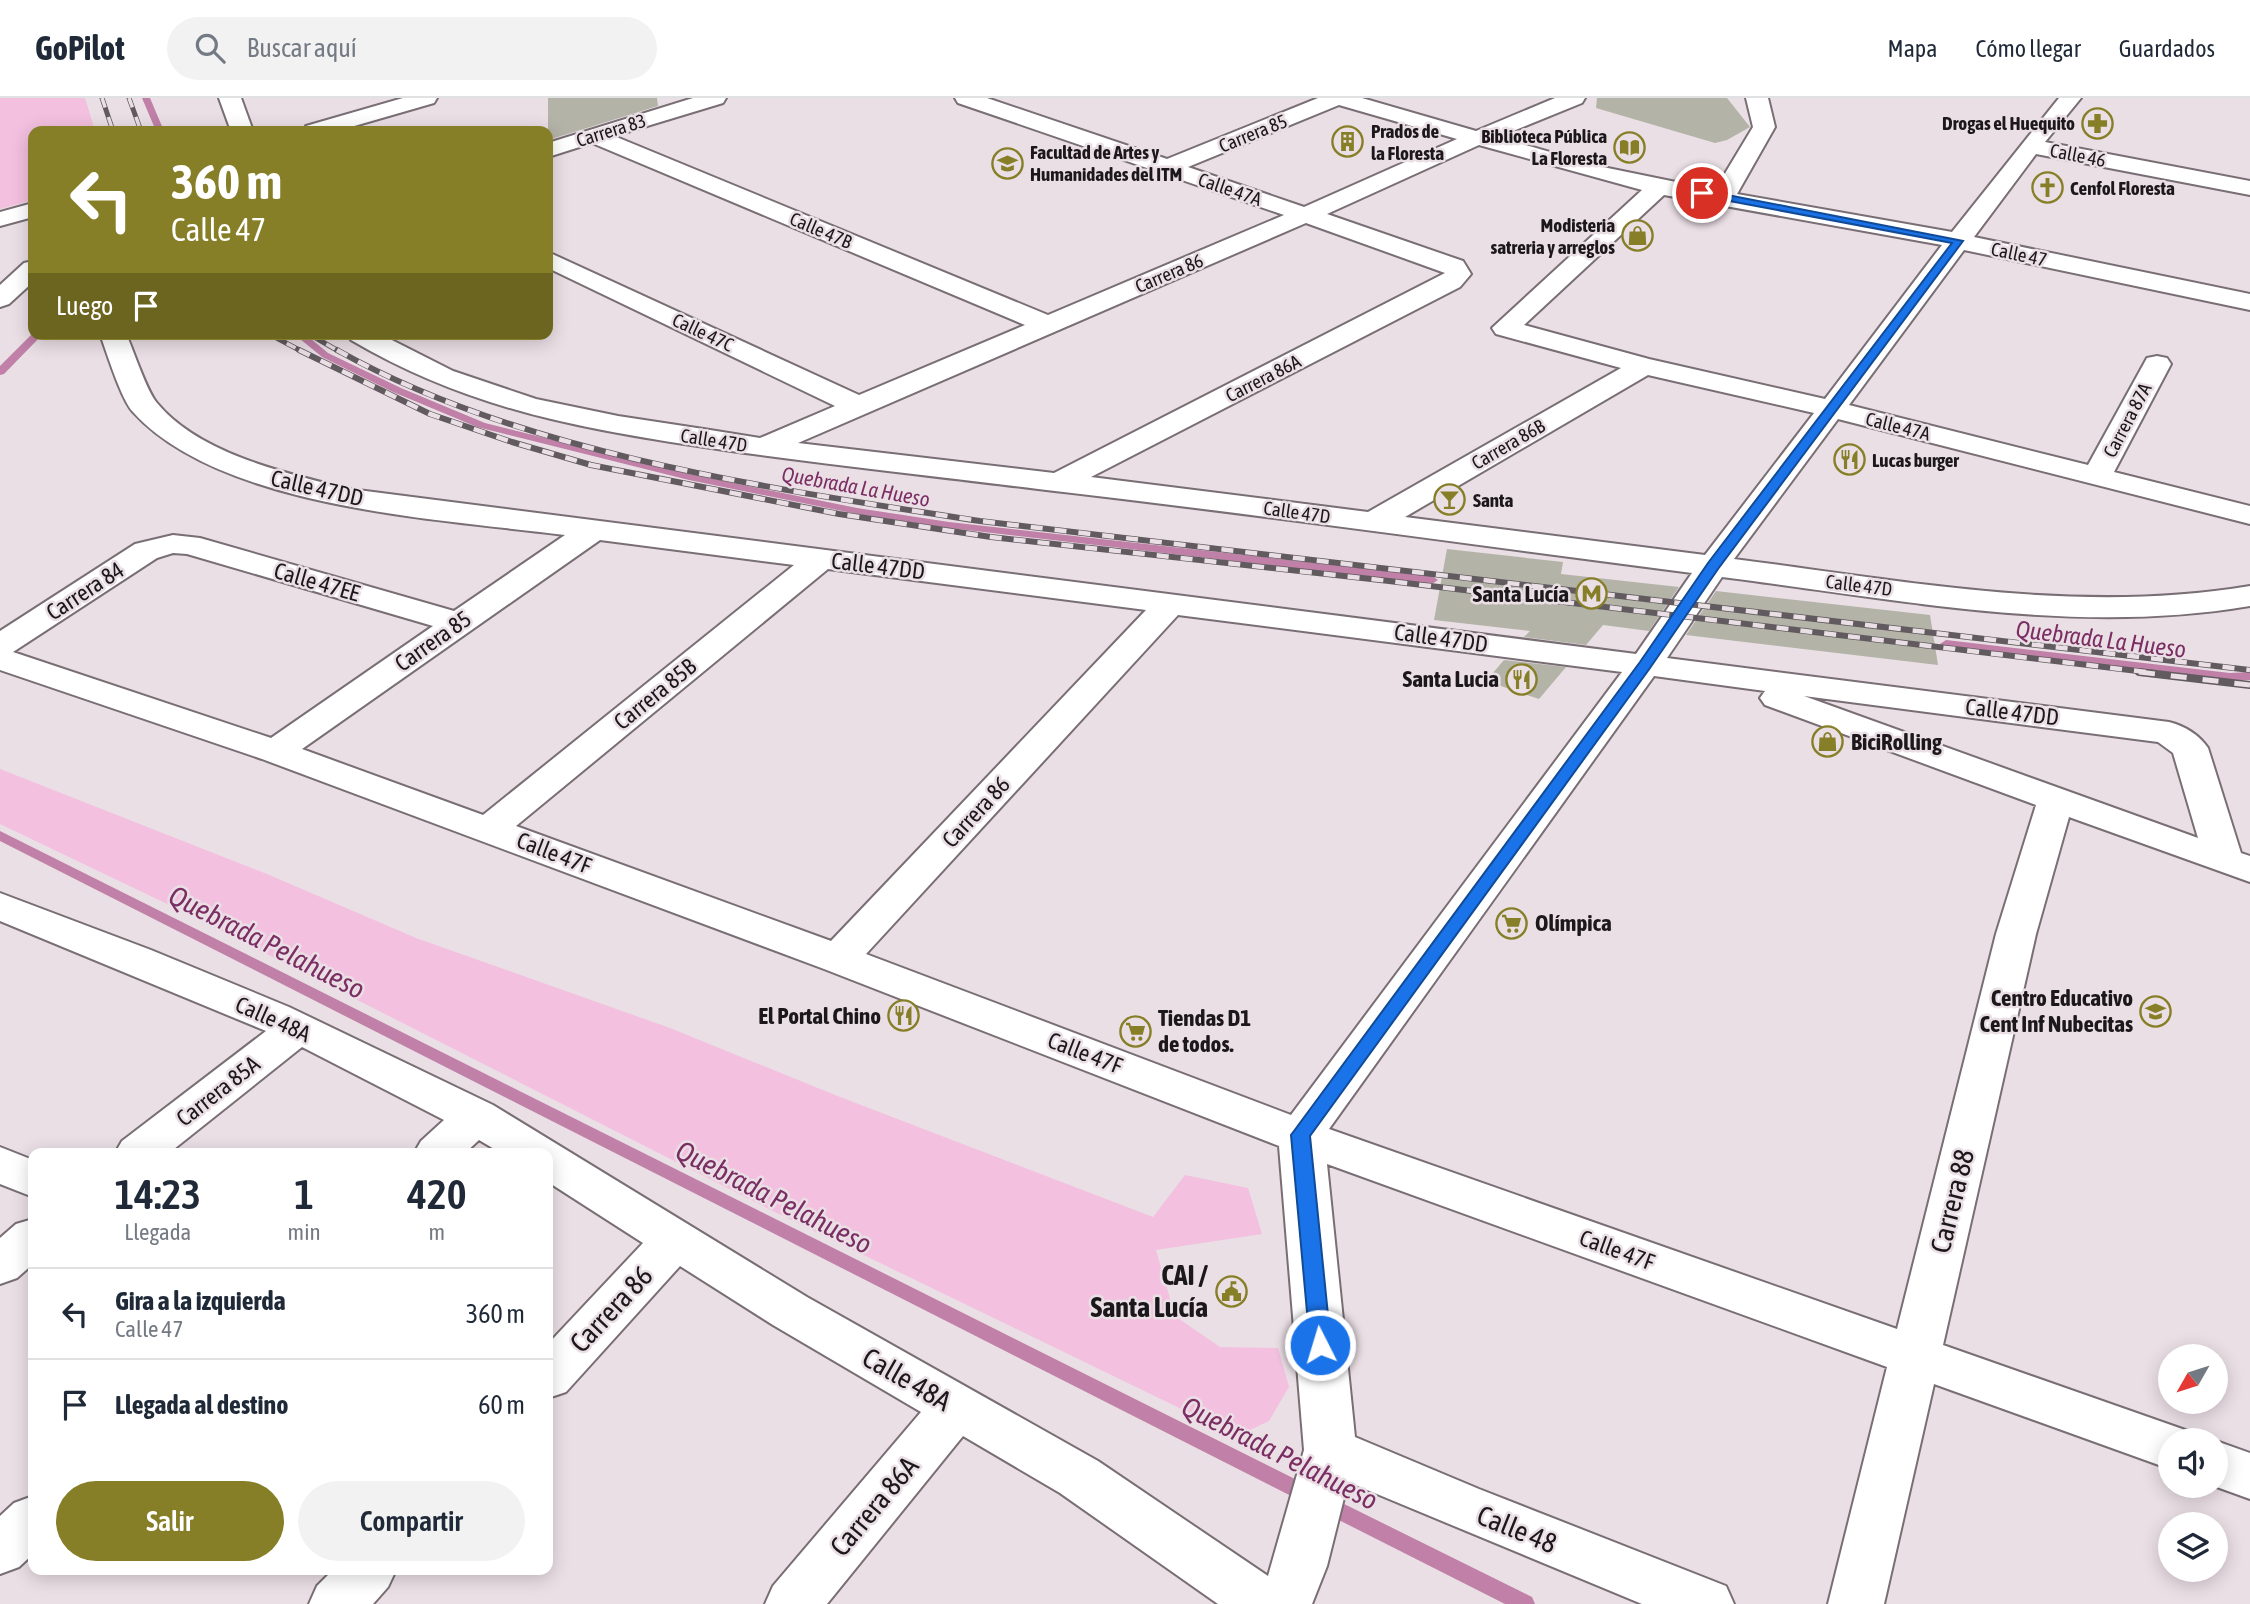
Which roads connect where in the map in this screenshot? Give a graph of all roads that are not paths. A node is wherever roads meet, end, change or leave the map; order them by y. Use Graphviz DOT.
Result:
graph roads {
  1 [pos="230,98"];
  2 [pos="426,98"];
  3 [pos="715,98"];
  4 [pos="966,98"];
  5 [pos="1338,98"];
  6 [pos="1574,98"];
  7 [pos="1757,98"];
  8 [pos="2070,98"];
  9 [pos="240,126"];
  10 [pos="331,126"];
  11 [pos="594,136"];
  12 [pos="1476,138"];
  13 [pos="2031,146"];
  14 [pos="553,148"];
  15 [pos="1168,167"];
  16 [pos="1659,187"];
  17 [pos="2250,188"];
  18 [pos="1723,197"];
  19 [pos="1305,215"];
  20 [pos="1958,241"];
  21 [pos="553,261"];
  22 [pos="1454,266"];
  23 [pos="28,273"];
  24 [pos="1,297"];
  25 [pos="2250,302"];
  26 [pos="1048,325"];
  27 [pos="116,340"];
  28 [pos="370,340"];
  29 [pos="2157,364"];
  30 [pos="1632,373"];
  31 [pos="859,406"];
  32 [pos="1825,419"];
  33 [pos="763,447"];
  34 [pos="2097,477"];
  35 [pos="1058,482"];
  36 [pos="2250,516"];
  37 [pos="1373,523"];
  38 [pos="592,531"];
  39 [pos="2250,538"];
  40 [pos="173,544"];
  41 [pos="821,559"];
  42 [pos="1713,566"];
  43 [pos="2250,596"];
  44 [pos="1172,602"];
  45 [pos="2218,603"];
  46 [pos="2250,607"];
  47 [pos="459,623"];
  48 [pos="0,646"];
  49 [pos="0,659"];
  50 [pos="1645,665"];
  51 [pos="1712,675"];
  52 [pos="275,751"];
  53 [pos="2056,799"];
  54 [pos="489,829"];
  55 [pos="2237,865"];
  56 [pos="0,906"];
  57 [pos="838,959"];
  58 [pos="297,1029"];
  59 [pos="477,1116"];
  60 [pos="1301,1135"];
  61 [pos="144,1148"];
  62 [pos="442,1148"];
  63 [pos="529,1148"];
  64 [pos="553,1163"];
  65 [pos="0,1164"];
  66 [pos="28,1178"];
  67 [pos="675,1240"];
  68 [pos="28,1241"];
  69 [pos="0,1265"];
  70 [pos="1915,1357"];
  71 [pos="553,1372"];
  72 [pos="955,1408"];
  73 [pos="2158,1443"];
  74 [pos="1326,1465"];
  75 [pos="2228,1468"];
  76 [pos="2250,1476"];
  77 [pos="28,1525"];
  78 [pos="0,1550"];
  79 [pos="364,1575"];
  80 [pos="1292,1585"];
  81 [pos="337,1604"];
  82 [pos="793,1604"];
  83 [pos="1264,1604"];
  84 [pos="1706,1604"];
  85 [pos="1856,1604"];
  1 -- 9 [label="street"];
  2 -- 10 [label="street"];
  3 -- 11 [label="street, Carrera 83"];
  4 -- 15 [label="street, Calle 47A"];
  5 -- 12 [label="street, Calle 47"];
  5 -- 15 [label="street, Carrera 85"];
  6 -- 12 [label="street, Carrera 86"];
  7 -- 18 [label="street"];
  8 -- 13 [label="street"];
  11 -- 14 [label="street, Carrera 83"];
  11 -- 26 [label="street, Calle 47B"];
  12 -- 16 [label="street, Calle 47"];
  12 -- 19 [label="street, Carrera 86"];
  13 -- 17 [label="street, Calle 46"];
  13 -- 20 [label="street"];
  15 -- 19 [label="street, Calle 47A"];
  16 -- 18 [label="street, Calle 47"];
  16 -- 30 [label="street, Calle 47A"];
  18 -- 20 [label="street, Calle 47"];
  19 -- 22 [label="street, Calle 47A"];
  19 -- 26 [label="street, Carrera 86"];
  20 -- 25 [label="street, Calle 47"];
  20 -- 32 [label="street"];
  21 -- 31 [label="street, Calle 47C"];
  22 -- 35 [label="street, Carrera 86A"];
  23 -- 24 [label="street"];
  26 -- 31 [label="street, Carrera 86"];
  27 -- 38 [label="street, Calle 47DD"];
  28 -- 33 [label="street, Calle 47D"];
  29 -- 34 [label="street, Carrera 87A"];
  30 -- 32 [label="street, Calle 47A"];
  30 -- 37 [label="street, Carrera 86B"];
  31 -- 33 [label="street, Carrera 86"];
  32 -- 34 [label="street, Calle 47A"];
  32 -- 39 [label="street, Calle 47A"];
  32 -- 42 [label="street"];
  33 -- 35 [label="street, Calle 47D"];
  34 -- 36 [label="street, Calle 47A"];
  35 -- 37 [label="street, Calle 47D"];
  37 -- 42 [label="street, Calle 47D"];
  38 -- 41 [label="street, Calle 47DD"];
  38 -- 47 [label="street, Carrera 85"];
  40 -- 47 [label="street, Calle 47EE"];
  40 -- 48 [label="street, Carrera 84"];
  41 -- 44 [label="street, Calle 47DD"];
  41 -- 54 [label="street, Carrera 85B"];
  42 -- 45 [label="street, Calle 47D"];
  42 -- 50 [label="street"];
  43 -- 45 [label="street, Calle 47D"];
  44 -- 50 [label="street, Calle 47DD"];
  44 -- 57 [label="street, Carrera 86"];
  45 -- 46 [label="street"];
  47 -- 52 [label="street, Carrera 85"];
  49 -- 52 [label="street, Calle 47F"];
  50 -- 51 [label="street, Calle 47DD"];
  50 -- 60 [label="street"];
  51 -- 53 [label="street, Calle 47DD"];
  51 -- 55 [label="street, Calle 47DD"];
  52 -- 54 [label="street, Calle 47F"];
  53 -- 55 [label="street, Calle 47DD"];
  53 -- 70 [label="street, Carrera 88"];
  54 -- 57 [label="street, Calle 47F"];
  56 -- 58 [label="street, Calle 48A"];
  57 -- 60 [label="street, Calle 47F"];
  58 -- 59 [label="street, Calle 48A"];
  58 -- 61 [label="street, Carrera 85A"];
  59 -- 62 [label="street"];
  59 -- 63 [label="street, Calle 48A"];
  60 -- 70 [label="street, Calle 47F"];
  60 -- 74 [label="street"];
  64 -- 67 [label="street, Calle 48A"];
  65 -- 66 [label="street"];
  67 -- 71 [label="street, Carrera 86"];
  67 -- 72 [label="street, Calle 48A"];
  68 -- 69 [label="street"];
  70 -- 73 [label="street, Calle 47F"];
  70 -- 85 [label="street, Carrera 88"];
  72 -- 82 [label="street, Carrera 86A"];
  72 -- 83 [label="street, Calle 48A"];
  74 -- 80 [label="street"];
  74 -- 84 [label="street, Calle 48"];
  75 -- 76 [label="street"];
  77 -- 78 [label="street"];
  79 -- 81 [label="street"];
}
